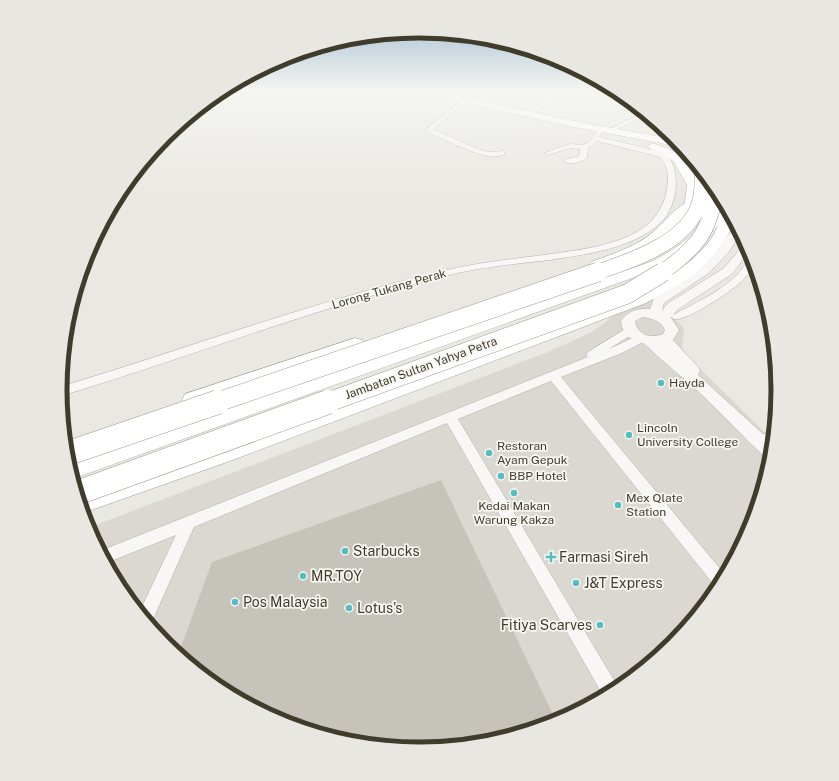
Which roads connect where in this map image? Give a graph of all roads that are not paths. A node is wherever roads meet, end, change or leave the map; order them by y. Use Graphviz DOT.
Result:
graph roads {
  1 [pos="431,127"];
  2 [pos="579,127"];
  3 [pos="595,127"];
  4 [pos="616,127"];
  5 [pos="611,130"];
  6 [pos="631,134"];
  7 [pos="664,136"];
  8 [pos="595,138"];
  9 [pos="670,142"];
  10 [pos="647,144"];
  11 [pos="584,147"];
  12 [pos="677,149"];
  13 [pos="501,153"];
  14 [pos="548,153"];
  15 [pos="567,161"];
  16 [pos="698,178"];
  17 [pos="715,199"];
  18 [pos="690,206"];
  19 [pos="727,219"];
  20 [pos="728,220"];
  21 [pos="729,222"];
  22 [pos="743,251"];
  23 [pos="750,268"];
  24 [pos="606,282"];
  25 [pos="665,317"];
  26 [pos="630,330"];
  27 [pos="645,339"];
  28 [pos="665,340"];
  29 [pos="576,366"];
  30 [pos="553,375"];
  31 [pos="703,387"];
  32 [pos="67,390"];
  33 [pos="450,417"];
  34 [pos="769,438"];
  35 [pos="760,442"];
  36 [pos="72,448"];
  37 [pos="767,448"];
  38 [pos="73,452"];
  39 [pos="76,469"];
  40 [pos="82,491"];
  41 [pos="85,502"];
  42 [pos="189,522"];
  43 [pos="108,555"];
  44 [pos="718,579"];
  45 [pos="147,615"];
  46 [pos="609,688"];
  1 -- 13 [label="street"];
  2 -- 8 [label="main road"];
  3 -- 5 [label="main road"];
  4 -- 5 [label="street"];
  5 -- 6 [label="main road"];
  6 -- 7 [label="main road"];
  6 -- 9 [label="main road"];
  8 -- 10 [label="main road"];
  8 -- 11 [label="street"];
  8 -- 32 [label="street, Lorong Tukang Perak"];
  10 -- 12 [label="main road"];
  10 -- 16 [label="main road"];
  11 -- 14 [label="street"];
  11 -- 15 [label="street"];
  16 -- 18 [label="main road"];
  16 -- 38 [label="highway, bridge"];
  17 -- 40 [label="highway, Jambatan Sultan Yahya Petra, bridge"];
  18 -- 24 [label="main road"];
  18 -- 36 [label="highway"];
  19 -- 24 [label="main road"];
  20 -- 41 [label="highway"];
  21 -- 25 [label="street"];
  22 -- 25 [label="street"];
  23 -- 25 [label="street"];
  24 -- 39 [label="main road, Jambatan Sultan Yahya Petra"];
  25 -- 26 [label="street"];
  25 -- 28 [label="street"];
  26 -- 27 [label="street"];
  26 -- 29 [label="street"];
  27 -- 28 [label="street"];
  27 -- 29 [label="street"];
  27 -- 31 [label="street"];
  28 -- 31 [label="street"];
  29 -- 30 [label="street"];
  30 -- 33 [label="street"];
  30 -- 44 [label="street"];
  31 -- 35 [label="street"];
  33 -- 42 [label="street"];
  33 -- 46 [label="street"];
  34 -- 35 [label="street"];
  35 -- 37 [label="street"];
  42 -- 43 [label="street"];
  42 -- 45 [label="street"];
}
